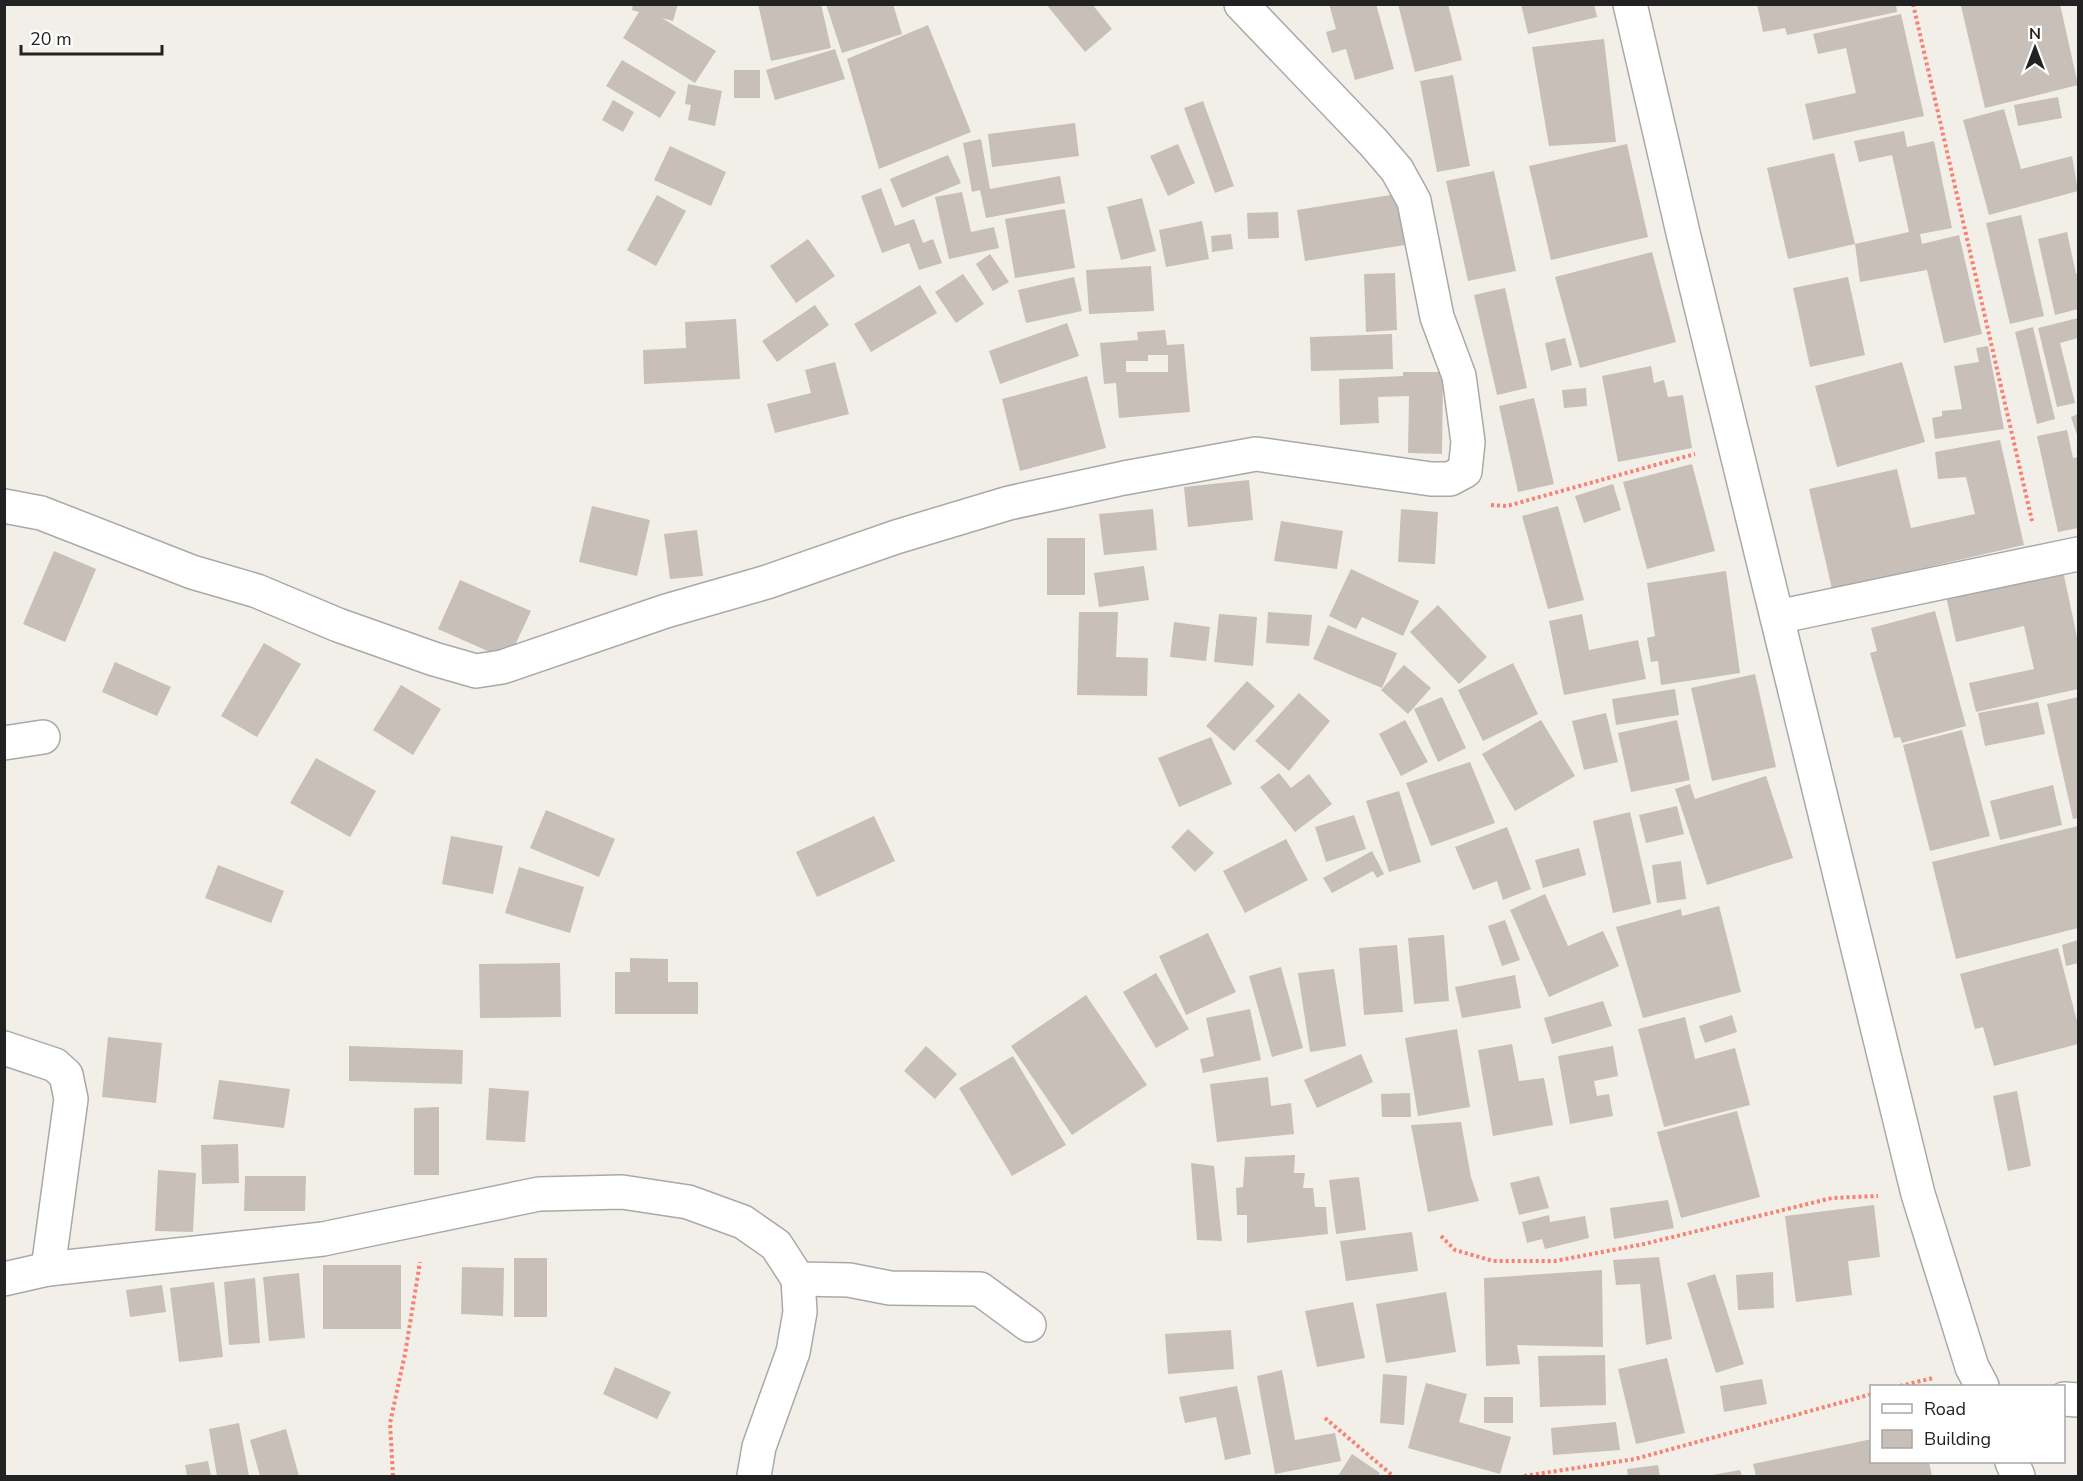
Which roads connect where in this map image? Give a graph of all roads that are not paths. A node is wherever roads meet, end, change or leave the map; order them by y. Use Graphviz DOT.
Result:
graph roads {
  1 [pos="1242,4"];
  2 [pos="1630,4"];
  3 [pos="4,506"];
  4 [pos="2079,554"];
  5 [pos="1778,617"];
  6 [pos="43,738"];
  7 [pos="4,743"];
  8 [pos="4,1048"];
  9 [pos="48,1269"];
  10 [pos="4,1279"];
  11 [pos="798,1279"];
  12 [pos="1029,1325"];
  13 [pos="1981,1385"];
  14 [pos="754,1476"];
  1 -- 3 [label="street"];
  2 -- 5 [label="street"];
  4 -- 5 [label="street"];
  5 -- 13 [label="street"];
  6 -- 7 [label="street"];
  8 -- 9 [label="street"];
  9 -- 10 [label="street"];
  9 -- 11 [label="street"];
  11 -- 12 [label="street"];
  11 -- 14 [label="street"];
}
